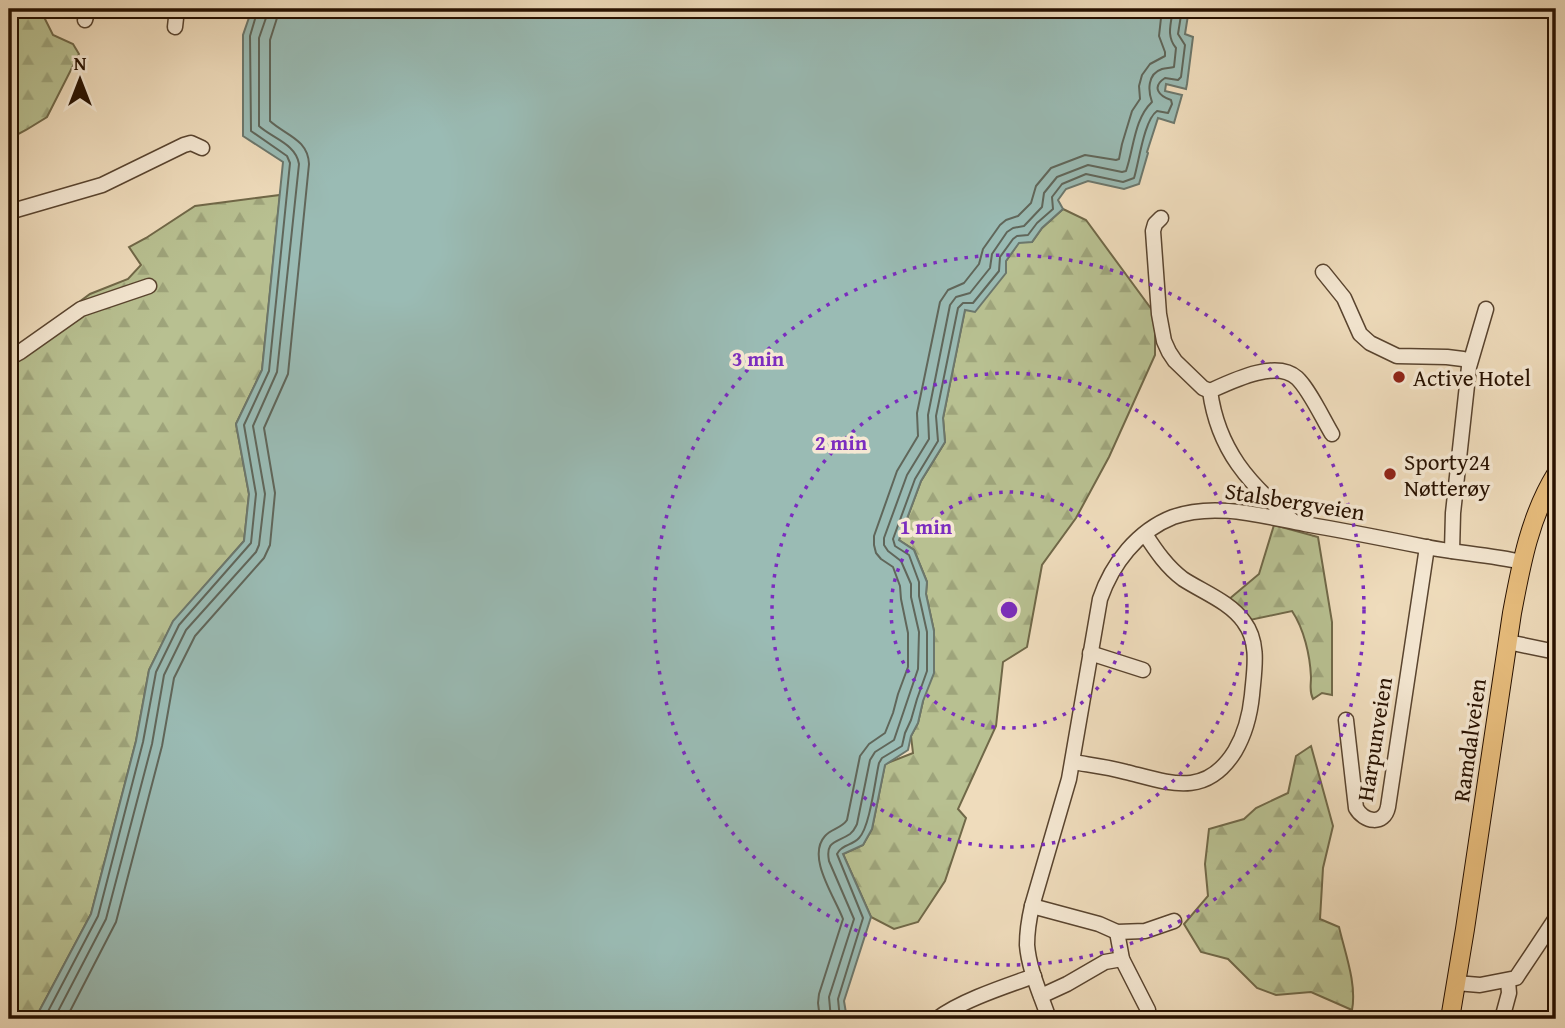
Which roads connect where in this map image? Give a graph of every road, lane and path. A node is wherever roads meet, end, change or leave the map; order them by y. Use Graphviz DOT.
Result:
graph roads {
  1 [pos="177,9"];
  2 [pos="175,27"];
  3 [pos="202,148"];
  4 [pos="9,212"];
  5 [pos="1161,218"];
  6 [pos="1323,272"];
  7 [pos="149,286"];
  8 [pos="1486,309"];
  9 [pos="9,358"];
  10 [pos="1470,362"];
  11 [pos="1210,391"];
  12 [pos="1332,434"];
  13 [pos="1556,474"];
  14 [pos="1293,522"];
  15 [pos="1145,534"];
  16 [pos="1427,547"];
  17 [pos="1452,551"];
  18 [pos="1522,562"];
  19 [pos="1508,642"];
  20 [pos="1556,652"];
  21 [pos="1090,653"];
  22 [pos="1143,670"];
  23 [pos="1346,720"];
  24 [pos="1073,762"];
  25 [pos="1032,906"];
  26 [pos="1556,918"];
  27 [pos="1174,921"];
  28 [pos="1117,932"];
  29 [pos="1122,960"];
  30 [pos="1034,976"];
  31 [pos="1508,981"];
  32 [pos="1457,984"];
  33 [pos="1041,996"];
  34 [pos="1147,1010"];
  35 [pos="937,1019"];
  36 [pos="1049,1019"];
  37 [pos="1450,1019"];
  38 [pos="1502,1019"];
  1 -- 2 [label="street"];
  3 -- 4 [label="street"];
  5 -- 11 [label="street"];
  6 -- 10 [label="street"];
  7 -- 9 [label="street"];
  8 -- 10 [label="street"];
  10 -- 17 [label="street"];
  11 -- 12 [label="street"];
  11 -- 14 [label="street"];
  13 -- 18 [label="main road, Ramdalveien"];
  14 -- 15 [label="street, Stalsbergveien"];
  14 -- 16 [label="street, Stalsbergveien"];
  15 -- 21 [label="street, Stalsbergveien"];
  15 -- 24 [label="street"];
  16 -- 17 [label="street, Stalsbergveien"];
  16 -- 23 [label="street, Harpunveien"];
  17 -- 18 [label="street, Stalsbergveien"];
  18 -- 19 [label="main road, Ramdalveien"];
  19 -- 20 [label="street"];
  19 -- 32 [label="main road, Ramdalveien"];
  21 -- 22 [label="street"];
  21 -- 24 [label="street, Stalsbergveien"];
  24 -- 25 [label="street, Stalsbergveien"];
  25 -- 28 [label="street"];
  25 -- 30 [label="street, Stalsbergveien"];
  26 -- 31 [label="street"];
  27 -- 28 [label="street"];
  28 -- 29 [label="street"];
  29 -- 33 [label="street"];
  29 -- 34 [label="street"];
  30 -- 33 [label="street, Stalsbergveien"];
  30 -- 35 [label="street"];
  31 -- 32 [label="street"];
  31 -- 38 [label="street"];
  32 -- 37 [label="main road, Ramdalveien"];
  33 -- 36 [label="street, Stalsbergveien"];
}
